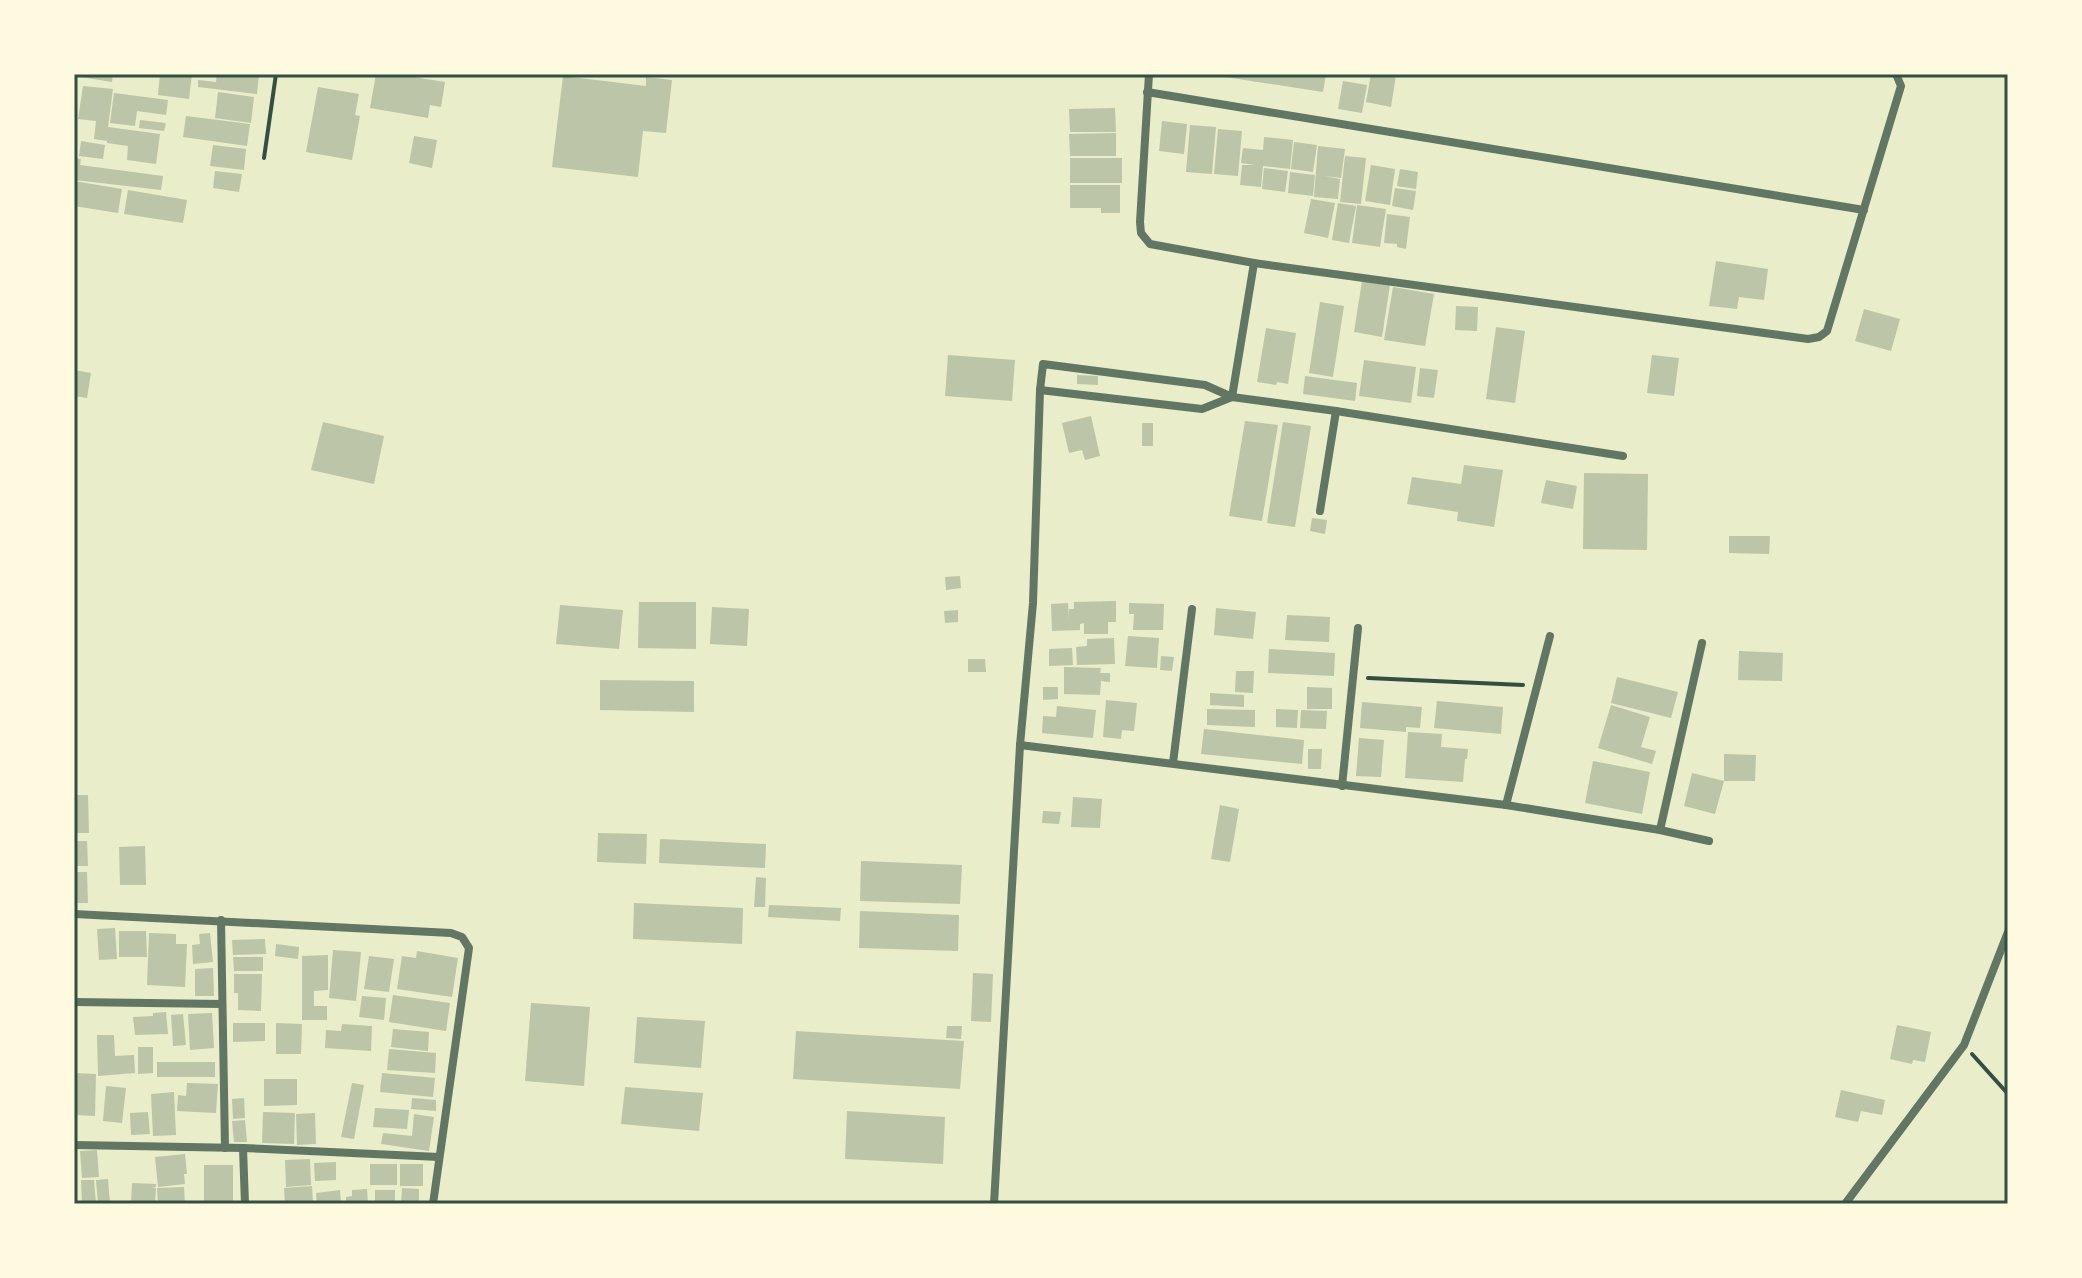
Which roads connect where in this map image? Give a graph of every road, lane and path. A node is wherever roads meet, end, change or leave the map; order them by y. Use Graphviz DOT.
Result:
graph roads {
  1 [pos="276,74"];
  2 [pos="1149,74"];
  3 [pos="1896,74"];
  4 [pos="1147,92"];
  5 [pos="264,158"];
  6 [pos="1864,210"];
  7 [pos="1254,263"];
  8 [pos="1040,390"];
  9 [pos="1232,397"];
  10 [pos="1336,411"];
  11 [pos="1623,456"];
  12 [pos="1320,511"];
  13 [pos="1192,609"];
  14 [pos="1358,628"];
  15 [pos="1550,636"];
  16 [pos="1702,643"];
  17 [pos="1353,678"];
  18 [pos="1537,685"];
  19 [pos="1020,745"];
  20 [pos="1173,763"];
  21 [pos="1342,786"];
  22 [pos="1506,805"];
  23 [pos="1660,830"];
  24 [pos="1709,841"];
  25 [pos="74,914"];
  26 [pos="221,920"];
  27 [pos="2008,932"];
  28 [pos="74,1002"];
  29 [pos="222,1004"];
  30 [pos="1964,1045"];
  31 [pos="2008,1094"];
  32 [pos="74,1145"];
  33 [pos="225,1148"];
  34 [pos="243,1148"];
  35 [pos="439,1157"];
  36 [pos="245,1204"];
  37 [pos="433,1204"];
  38 [pos="994,1204"];
  39 [pos="1845,1204"];
  1 -- 5 [label="path"];
  2 -- 4 [label="street"];
  3 -- 6 [label="street"];
  4 -- 6 [label="street"];
  4 -- 7 [label="street"];
  6 -- 7 [label="street"];
  7 -- 9 [label="street"];
  8 -- 9 [label="street"];
  8 -- 9 [label="street"];
  8 -- 19 [label="street"];
  9 -- 10 [label="street"];
  10 -- 11 [label="street"];
  10 -- 12 [label="street"];
  13 -- 20 [label="street"];
  14 -- 17 [label="street"];
  15 -- 18 [label="street"];
  16 -- 23 [label="street"];
  17 -- 18 [label="path"];
  17 -- 21 [label="street"];
  18 -- 22 [label="street"];
  19 -- 20 [label="street"];
  19 -- 38 [label="street"];
  20 -- 21 [label="street"];
  21 -- 22 [label="street"];
  22 -- 23 [label="street"];
  23 -- 24 [label="street"];
  25 -- 26 [label="street"];
  26 -- 29 [label="street"];
  26 -- 35 [label="street"];
  27 -- 30 [label="street"];
  28 -- 29 [label="street"];
  29 -- 33 [label="street"];
  30 -- 31 [label="path"];
  30 -- 39 [label="street"];
  32 -- 33 [label="street"];
  33 -- 34 [label="street"];
  34 -- 35 [label="street"];
  34 -- 36 [label="street"];
  35 -- 37 [label="street"];
}
